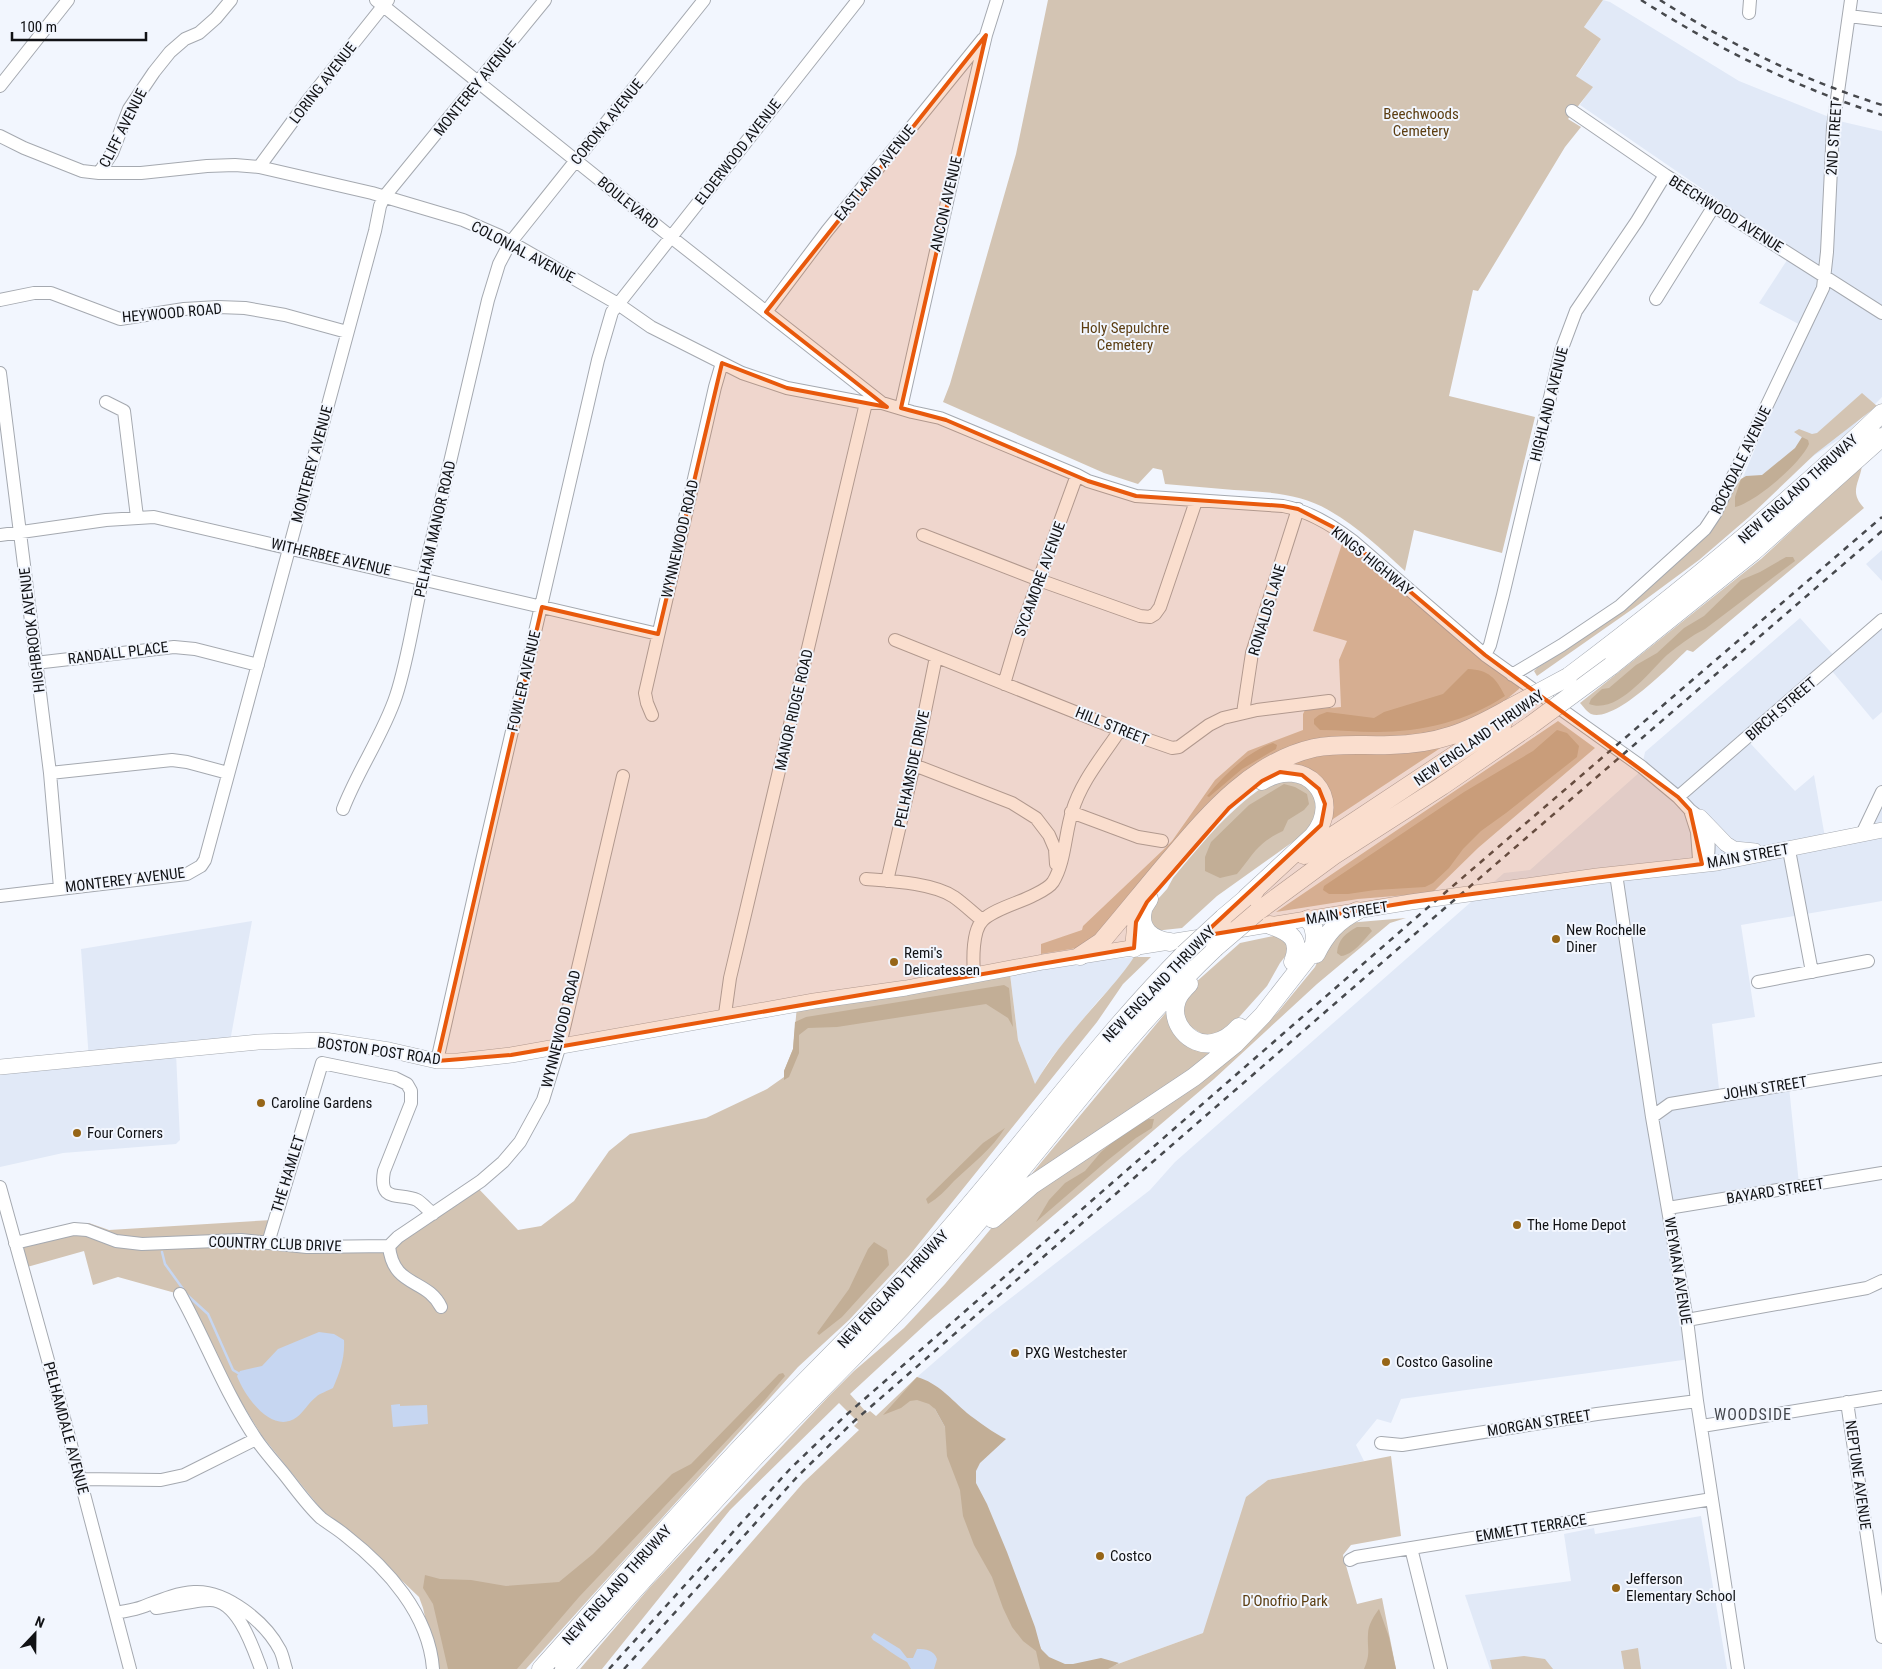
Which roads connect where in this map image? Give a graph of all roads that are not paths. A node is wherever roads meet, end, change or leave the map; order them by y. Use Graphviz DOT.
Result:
graph roads {
  1 [pos="68,0"];
  2 [pos="231,0"];
  3 [pos="545,0"];
  4 [pos="704,0"];
  5 [pos="858,0"];
  6 [pos="997,0"];
  7 [pos="1750,0"];
  8 [pos="1851,0"];
  9 [pos="383,2"];
  10 [pos="1749,13"];
  11 [pos="1849,16"];
  12 [pos="1882,20"];
  13 [pos="986,35"];
  14 [pos="478,84"];
  15 [pos="0,86"];
  16 [pos="1572,111"];
  17 [pos="0,136"];
  18 [pos="576,161"];
  19 [pos="259,167"];
  20 [pos="99,173"];
  21 [pos="1665,175"];
  22 [pos="384,197"];
  23 [pos="1714,206"];
  24 [pos="671,237"];
  25 [pos="510,243"];
  26 [pos="1825,277"];
  27 [pos="0,300"];
  28 [pos="1656,300"];
  29 [pos="618,304"];
  30 [pos="766,312"];
  31 [pos="1882,313"];
  32 [pos="348,332"];
  33 [pos="722,363"];
  34 [pos="0,373"];
  35 [pos="106,402"];
  36 [pos="882,402"];
  37 [pos="866,403"];
  38 [pos="901,408"];
  39 [pos="1882,413"];
  40 [pos="940,418"];
  41 [pos="1882,437"];
  42 [pos="1077,475"];
  43 [pos="1825,478"];
  44 [pos="1196,501"];
  45 [pos="1298,509"];
  46 [pos="137,517"];
  47 [pos="20,532"];
  48 [pos="0,535"];
  49 [pos="923,535"];
  50 [pos="290,547"];
  51 [pos="423,578"];
  52 [pos="1039,580"];
  53 [pos="542,607"];
  54 [pos="1882,620"];
  55 [pos="658,634"];
  56 [pos="895,640"];
  57 [pos="1485,655"];
  58 [pos="936,657"];
  59 [pos="35,663"];
  60 [pos="258,665"];
  61 [pos="1512,675"];
  62 [pos="1004,684"];
  63 [pos="1329,701"];
  64 [pos="1512,711"];
  65 [pos="1243,713"];
  66 [pos="652,716"];
  67 [pos="1120,730"];
  68 [pos="914,765"];
  69 [pos="50,772"];
  70 [pos="228,773"];
  71 [pos="623,776"];
  72 [pos="1882,792"];
  73 [pos="1678,797"];
  74 [pos="343,809"];
  75 [pos="1072,812"];
  76 [pos="1695,814"];
  77 [pos="1044,826"];
  78 [pos="1068,827"];
  79 [pos="1882,830"];
  80 [pos="1862,834"];
  81 [pos="1162,841"];
  82 [pos="1789,850"];
  83 [pos="1771,853"];
  84 [pos="1702,864"];
  85 [pos="1057,872"];
  86 [pos="1616,874"];
  87 [pos="866,879"];
  88 [pos="887,881"];
  89 [pos="60,888"];
  90 [pos="0,896"];
  91 [pos="1139,904"];
  92 [pos="1251,905"];
  93 [pos="1357,911"];
  94 [pos="1308,919"];
  95 [pos="982,920"];
  96 [pos="1270,925"];
  97 [pos="1170,942"];
  98 [pos="1130,948"];
  99 [pos="1212,951"];
  100 [pos="1080,956"];
  101 [pos="1868,961"];
  102 [pos="1293,962"];
  103 [pos="1812,972"];
  104 [pos="974,975"];
  105 [pos="1758,982"];
  106 [pos="1276,999"];
  107 [pos="814,1001"];
  108 [pos="728,1017"];
  109 [pos="560,1045"];
  110 [pos="437,1061"];
  111 [pos="0,1067"];
  112 [pos="1882,1069"];
  113 [pos="1652,1117"];
  114 [pos="1882,1173"];
  115 [pos="0,1187"];
  116 [pos="1668,1208"];
  117 [pos="433,1214"];
  118 [pos="15,1243"];
  119 [pos="268,1243"];
  120 [pos="389,1246"];
  121 [pos="1882,1281"];
  122 [pos="180,1294"];
  123 [pos="441,1307"];
  124 [pos="891,1319"];
  125 [pos="1687,1320"];
  126 [pos="843,1356"];
  127 [pos="805,1394"];
  128 [pos="1882,1397"];
  129 [pos="1697,1401"];
  130 [pos="1848,1402"];
  131 [pos="1702,1426"];
  132 [pos="256,1440"];
  133 [pos="1381,1443"];
  134 [pos="80,1479"];
  135 [pos="1712,1499"];
  136 [pos="1411,1548"];
  137 [pos="1350,1560"];
  138 [pos="141,1608"];
  139 [pos="116,1612"];
  140 [pos="1882,1638"];
  141 [pos="130,1669"];
  142 [pos="261,1669"];
  143 [pos="286,1669"];
  144 [pos="433,1669"];
  145 [pos="541,1669"];
  146 [pos="564,1669"];
  147 [pos="1441,1669"];
  148 [pos="1738,1669"];
  1 -- 15 [label="street"];
  2 -- 20 [label="street, CLIFF AVENUE"];
  3 -- 14 [label="street, MONTEREY AVENUE"];
  4 -- 18 [label="street, CORONA AVENUE"];
  5 -- 24 [label="street, ELDERWOOD AVENUE"];
  6 -- 13 [label="street, ANCON AVENUE"];
  7 -- 10 [label="street"];
  8 -- 11 [label="street, 2ND STREET"];
  9 -- 14 [label="street, BOULEVARD"];
  9 -- 19 [label="street, LORING AVENUE"];
  11 -- 12 [label="street"];
  11 -- 26 [label="street, 2ND STREET"];
  13 -- 30 [label="street, EASTLAND AVENUE"];
  13 -- 38 [label="street, ANCON AVENUE"];
  14 -- 18 [label="street, BOULEVARD"];
  14 -- 22 [label="street, MONTEREY AVENUE"];
  16 -- 21 [label="street, BEECHWOOD AVENUE"];
  17 -- 20 [label="street, COLONIAL AVENUE"];
  18 -- 24 [label="street, BOULEVARD"];
  18 -- 25 [label="street, CORONA AVENUE"];
  19 -- 20 [label="street, COLONIAL AVENUE"];
  19 -- 22 [label="street, COLONIAL AVENUE"];
  21 -- 23 [label="street, BEECHWOOD AVENUE"];
  21 -- 57 [label="street, HIGHLAND AVENUE"];
  22 -- 25 [label="street, COLONIAL AVENUE"];
  22 -- 32 [label="street, MONTEREY AVENUE"];
  23 -- 26 [label="street, BEECHWOOD AVENUE"];
  23 -- 28 [label="street"];
  24 -- 29 [label="street, ELDERWOOD AVENUE"];
  24 -- 30 [label="street, BOULEVARD"];
  25 -- 29 [label="street, COLONIAL AVENUE"];
  25 -- 51 [label="street, PELHAM MANOR ROAD"];
  26 -- 31 [label="street, BEECHWOOD AVENUE"];
  26 -- 61 [label="street, ROCKDALE AVENUE"];
  27 -- 32 [label="street, HEYWOOD ROAD"];
  29 -- 33 [label="street, COLONIAL AVENUE"];
  29 -- 53 [label="street, FOWLER AVENUE"];
  30 -- 36 [label="street, BOULEVARD"];
  32 -- 50 [label="street, MONTEREY AVENUE"];
  33 -- 37 [label="street, COLONIAL AVENUE"];
  33 -- 55 [label="street, WYNNEWOOD ROAD"];
  34 -- 47 [label="street, HIGHBROOK AVENUE"];
  35 -- 46 [label="street"];
  36 -- 37 [label="street, COLONIAL AVENUE"];
  36 -- 38 [label="street, COLONIAL AVENUE"];
  37 -- 108 [label="street, MANOR RIDGE ROAD"];
  38 -- 40 [label="street, COLONIAL AVENUE"];
  39 -- 43 [label="highway, NEW ENGLAND THRUWAY"];
  40 -- 42 [label="street, KINGS HIGHWAY"];
  41 -- 43 [label="highway, NEW ENGLAND THRUWAY"];
  42 -- 44 [label="street, KINGS HIGHWAY"];
  42 -- 52 [label="street, SYCAMORE AVENUE"];
  43 -- 64 [label="highway, NEW ENGLAND THRUWAY, bridge"];
  43 -- 92 [label="highway, NEW ENGLAND THRUWAY, bridge"];
  44 -- 45 [label="street, KINGS HIGHWAY"];
  44 -- 52 [label="street"];
  45 -- 57 [label="street, KINGS HIGHWAY"];
  45 -- 65 [label="street, RONALDS LANE"];
  46 -- 47 [label="street, WITHERBEE AVENUE"];
  46 -- 50 [label="street, WITHERBEE AVENUE"];
  47 -- 48 [label="street, WITHERBEE AVENUE"];
  47 -- 59 [label="street, HIGHBROOK AVENUE"];
  49 -- 52 [label="street"];
  50 -- 51 [label="street, WITHERBEE AVENUE"];
  50 -- 60 [label="street, MONTEREY AVENUE"];
  51 -- 53 [label="street, WITHERBEE AVENUE"];
  51 -- 74 [label="street, PELHAM MANOR ROAD"];
  52 -- 62 [label="street, SYCAMORE AVENUE"];
  53 -- 55 [label="street, WITHERBEE AVENUE"];
  53 -- 110 [label="street, FOWLER AVENUE"];
  54 -- 73 [label="street, BIRCH STREET"];
  55 -- 66 [label="street, WYNNEWOOD ROAD"];
  56 -- 58 [label="street, HILL STREET"];
  57 -- 61 [label="street, KINGS HIGHWAY"];
  58 -- 62 [label="street, HILL STREET"];
  58 -- 68 [label="street, PELHAMSIDE DRIVE"];
  59 -- 60 [label="street, RANDALL PLACE"];
  59 -- 69 [label="street, HIGHBROOK AVENUE"];
  60 -- 70 [label="street, MONTEREY AVENUE"];
  61 -- 73 [label="street, KINGS HIGHWAY"];
  62 -- 67 [label="street, HILL STREET"];
  63 -- 65 [label="street, HILL STREET"];
  64 -- 91 [label="highway"];
  64 -- 92 [label="highway, NEW ENGLAND THRUWAY"];
  65 -- 67 [label="street, HILL STREET"];
  67 -- 75 [label="street"];
  68 -- 77 [label="street"];
  68 -- 88 [label="street, PELHAMSIDE DRIVE"];
  69 -- 70 [label="street"];
  69 -- 89 [label="street, HIGHBROOK AVENUE"];
  70 -- 89 [label="street, MONTEREY AVENUE"];
  71 -- 109 [label="street, WYNNEWOOD ROAD"];
  72 -- 80 [label="street"];
  73 -- 76 [label="street, KINGS HIGHWAY"];
  75 -- 78 [label="street"];
  75 -- 81 [label="street"];
  76 -- 83 [label="main road"];
  76 -- 84 [label="street, KINGS HIGHWAY"];
  77 -- 78 [label="street"];
  77 -- 85 [label="street"];
  78 -- 85 [label="street"];
  79 -- 80 [label="main road, MAIN STREET"];
  80 -- 82 [label="main road, MAIN STREET"];
  82 -- 83 [label="main road, MAIN STREET"];
  82 -- 103 [label="street"];
  83 -- 84 [label="main road, MAIN STREET"];
  84 -- 86 [label="main road, MAIN STREET"];
  85 -- 95 [label="street"];
  86 -- 93 [label="main road, MAIN STREET"];
  86 -- 113 [label="street, WEYMAN AVENUE"];
  87 -- 88 [label="street"];
  88 -- 95 [label="street"];
  89 -- 90 [label="street, MONTEREY AVENUE"];
  91 -- 92 [label="highway"];
  91 -- 97 [label="highway"];
  91 -- 98 [label="highway"];
  91 -- 100 [label="highway"];
  92 -- 99 [label="highway, NEW ENGLAND THRUWAY, bridge"];
  92 -- 126 [label="highway, NEW ENGLAND THRUWAY, bridge"];
  93 -- 94 [label="main road, MAIN STREET"];
  93 -- 106 [label="highway"];
  94 -- 96 [label="main road, MAIN STREET"];
  94 -- 102 [label="highway"];
  94 -- 106 [label="highway"];
  95 -- 104 [label="street"];
  96 -- 97 [label="main road, MAIN STREET"];
  96 -- 102 [label="highway"];
  97 -- 98 [label="main road, MAIN STREET"];
  98 -- 100 [label="main road, MAIN STREET"];
  99 -- 102 [label="highway"];
  99 -- 124 [label="highway, NEW ENGLAND THRUWAY"];
  100 -- 104 [label="main road, MAIN STREET"];
  101 -- 103 [label="street"];
  103 -- 105 [label="street"];
  104 -- 107 [label="main road, MAIN STREET"];
  106 -- 124 [label="highway"];
  107 -- 108 [label="main road, BOSTON POST ROAD"];
  108 -- 109 [label="main road, BOSTON POST ROAD"];
  109 -- 110 [label="main road, BOSTON POST ROAD"];
  109 -- 117 [label="street, WYNNEWOOD ROAD"];
  110 -- 111 [label="main road, BOSTON POST ROAD"];
  112 -- 113 [label="street, JOHN STREET"];
  113 -- 116 [label="street, WEYMAN AVENUE"];
  114 -- 116 [label="street, BAYARD STREET"];
  115 -- 118 [label="street, PELHAMDALE AVENUE"];
  116 -- 125 [label="street, WEYMAN AVENUE"];
  117 -- 119 [label="street, THE HAMLET"];
  117 -- 120 [label="street, WYNNEWOOD ROAD"];
  118 -- 119 [label="street, COUNTRY CLUB DRIVE"];
  118 -- 134 [label="street, PELHAMDALE AVENUE"];
  119 -- 120 [label="street, COUNTRY CLUB DRIVE"];
  120 -- 123 [label="street"];
  121 -- 125 [label="street"];
  122 -- 132 [label="street"];
  124 -- 126 [label="highway, NEW ENGLAND THRUWAY"];
  125 -- 129 [label="street, WEYMAN AVENUE"];
  126 -- 127 [label="highway, NEW ENGLAND THRUWAY"];
  127 -- 145 [label="highway, NEW ENGLAND THRUWAY"];
  127 -- 146 [label="highway, NEW ENGLAND THRUWAY"];
  128 -- 130 [label="street"];
  129 -- 131 [label="street, WEYMAN AVENUE"];
  129 -- 133 [label="street, MORGAN STREET"];
  130 -- 131 [label="street"];
  130 -- 140 [label="street, NEPTUNE AVENUE"];
  131 -- 135 [label="street, WEYMAN AVENUE"];
  132 -- 134 [label="street"];
  132 -- 144 [label="street"];
  134 -- 139 [label="street, PELHAMDALE AVENUE"];
  135 -- 136 [label="street, EMMETT TERRACE"];
  135 -- 148 [label="street, WEYMAN AVENUE"];
  136 -- 137 [label="street, EMMETT TERRACE"];
  136 -- 147 [label="street"];
  138 -- 139 [label="street"];
  138 -- 142 [label="street"];
  138 -- 143 [label="street"];
  139 -- 141 [label="street, PELHAMDALE AVENUE"];
}
